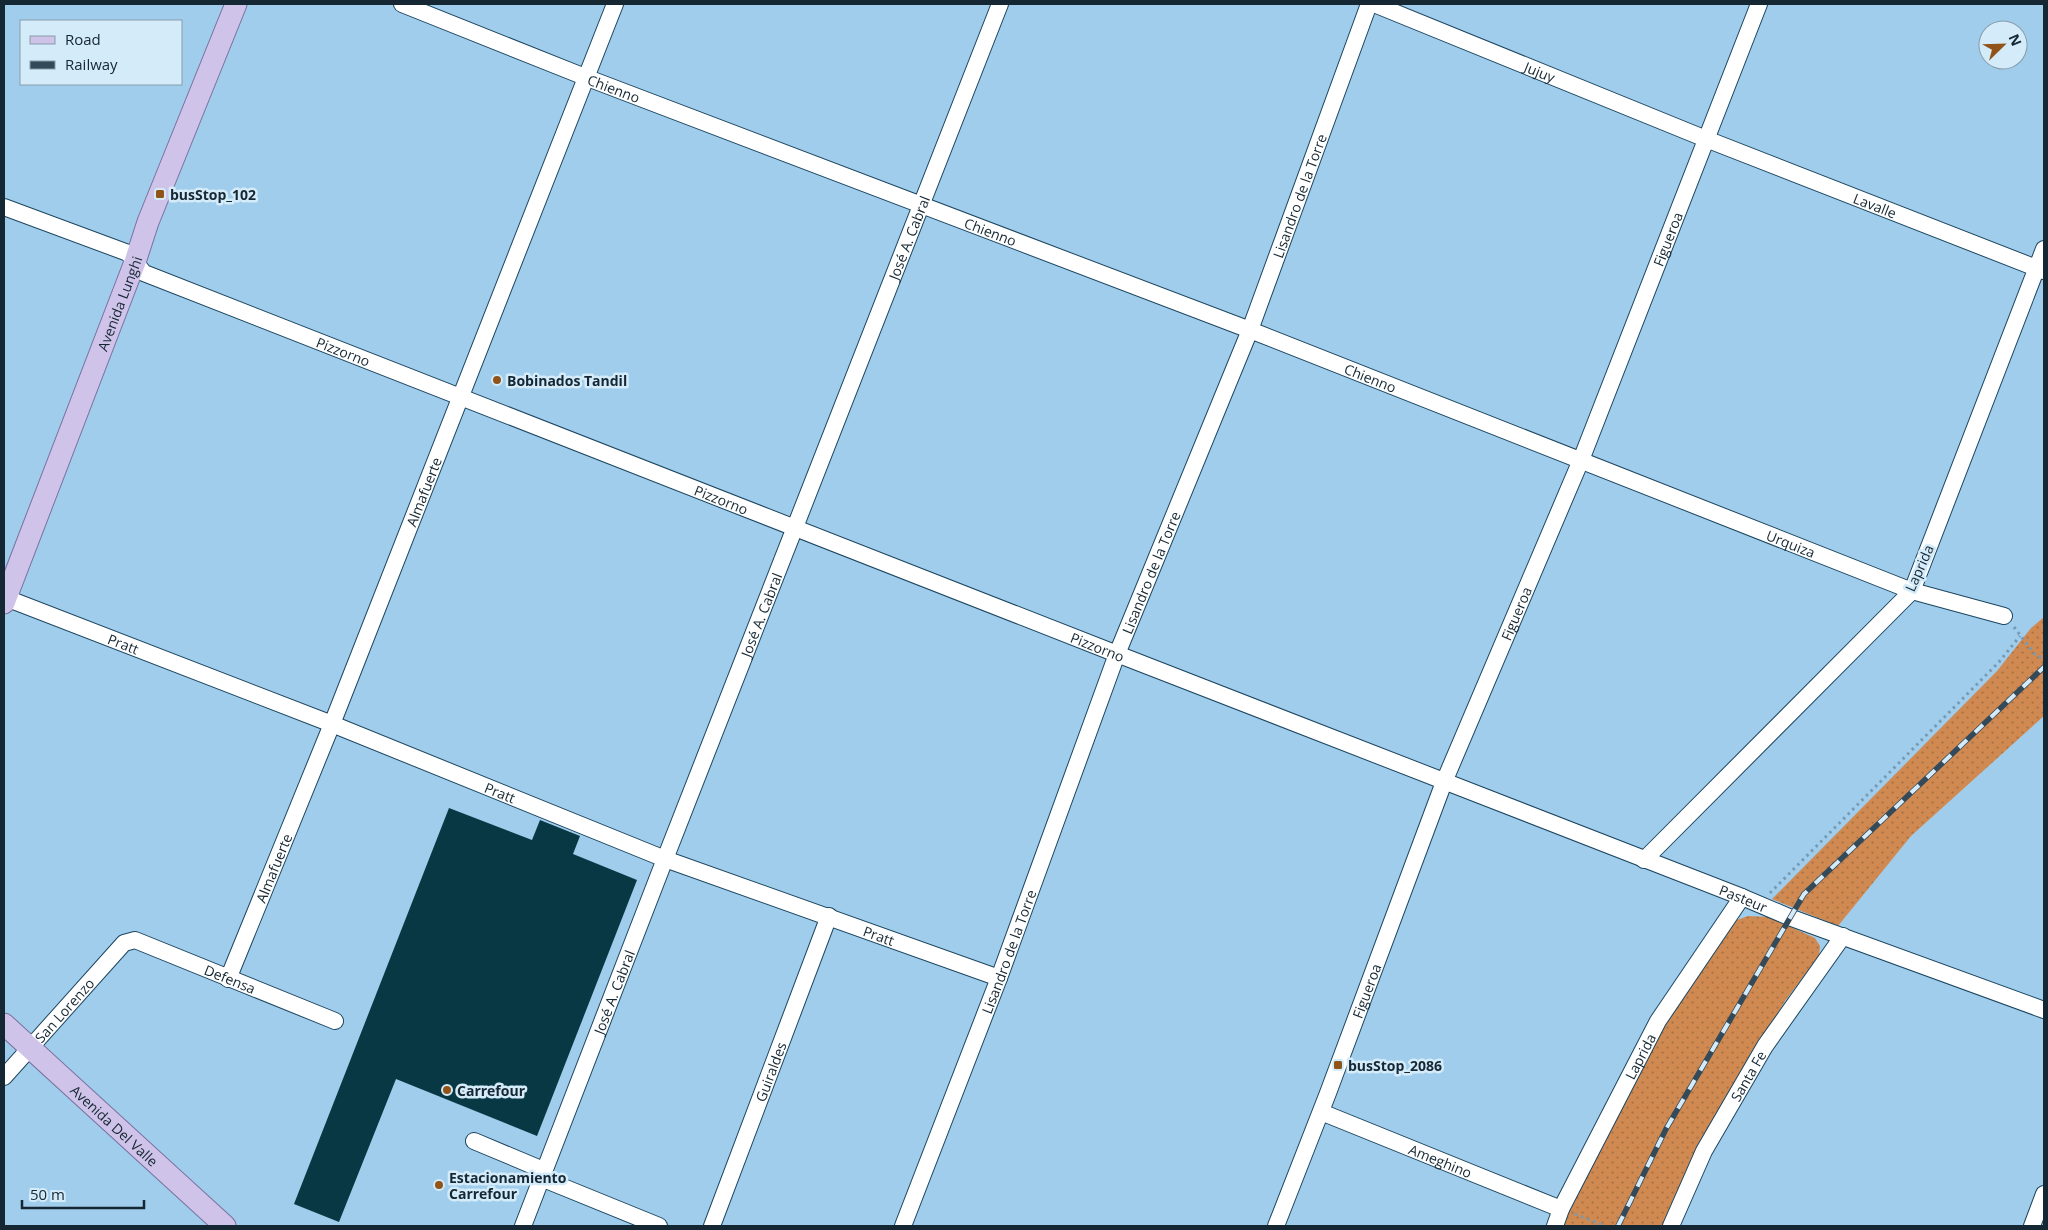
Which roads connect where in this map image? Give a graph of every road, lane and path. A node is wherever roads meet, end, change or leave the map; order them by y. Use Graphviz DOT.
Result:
graph roads {
  1 [pos="236,4"];
  2 [pos="402,4"];
  3 [pos="614,4"];
  4 [pos="1000,4"];
  5 [pos="1369,4"];
  6 [pos="1374,4"];
  7 [pos="1759,4"];
  8 [pos="585,78"];
  9 [pos="1706,139"];
  10 [pos="922,206"];
  11 [pos="4,208"];
  12 [pos="2044,249"];
  13 [pos="135,262"];
  14 [pos="2041,270"];
  15 [pos="1250,330"];
  16 [pos="461,398"];
  17 [pos="1581,460"];
  18 [pos="794,528"];
  19 [pos="6,590"];
  20 [pos="1912,590"];
  21 [pos="2004,616"];
  22 [pos="2020,636"];
  23 [pos="1117,654"];
  24 [pos="2044,658"];
  25 [pos="332,724"];
  26 [pos="1444,782"];
  27 [pos="665,859"];
  28 [pos="1644,860"];
  29 [pos="1742,897"];
  30 [pos="1760,904"];
  31 [pos="829,916"];
  32 [pos="1843,936"];
  33 [pos="124,944"];
  34 [pos="999,978"];
  35 [pos="228,979"];
  36 [pos="2044,1010"];
  37 [pos="335,1021"];
  38 [pos="4,1024"];
  39 [pos="31,1048"];
  40 [pos="4,1077"];
  41 [pos="1321,1112"];
  42 [pos="474,1142"];
  43 [pos="541,1178"];
  44 [pos="2044,1194"];
  45 [pos="1561,1209"];
  46 [pos="226,1226"];
  47 [pos="523,1226"];
  48 [pos="659,1226"];
  49 [pos="712,1226"];
  50 [pos="903,1226"];
  51 [pos="1276,1226"];
  52 [pos="1555,1226"];
  53 [pos="1605,1226"];
  54 [pos="1671,1226"];
  55 [pos="2032,1226"];
  1 -- 13 [label="main road, Avenida Lunghi"];
  2 -- 8 [label="street, Chienno"];
  3 -- 8 [label="street, Almafuerte"];
  4 -- 10 [label="street, José A. Cabral"];
  5 -- 15 [label="street, Lisandro de la Torre"];
  6 -- 9 [label="street, Jujuy"];
  7 -- 9 [label="street, Figueroa"];
  8 -- 10 [label="street, Chienno"];
  8 -- 16 [label="street, Almafuerte"];
  9 -- 14 [label="street, Lavalle"];
  9 -- 17 [label="street, Figueroa"];
  10 -- 15 [label="street, Chienno"];
  10 -- 18 [label="street, José A. Cabral"];
  11 -- 13 [label="street, Pizzorno"];
  12 -- 14 [label="street, Laprida"];
  13 -- 16 [label="street, Pizzorno"];
  13 -- 19 [label="main road, Avenida Lunghi"];
  14 -- 20 [label="street, Laprida"];
  15 -- 17 [label="street, Chienno"];
  15 -- 23 [label="street, Lisandro de la Torre"];
  16 -- 18 [label="street, Pizzorno"];
  16 -- 25 [label="street, Almafuerte"];
  17 -- 20 [label="street, Urquiza"];
  17 -- 26 [label="street, Figueroa"];
  18 -- 23 [label="street, Pizzorno"];
  18 -- 27 [label="street, José A. Cabral"];
  19 -- 25 [label="street, Pratt"];
  20 -- 21 [label="street, Urquiza"];
  20 -- 28 [label="street, Laprida"];
  21 -- 22 [label="path"];
  22 -- 24 [label="path"];
  22 -- 30 [label="path"];
  23 -- 26 [label="street, Pizzorno"];
  23 -- 34 [label="street, Lisandro de la Torre"];
  25 -- 27 [label="street, Pratt"];
  25 -- 35 [label="street, Almafuerte"];
  26 -- 28 [label="street, Pasteur"];
  26 -- 41 [label="street, Figueroa"];
  27 -- 31 [label="street, Pratt"];
  27 -- 43 [label="street, José A. Cabral"];
  28 -- 29 [label="street, Pasteur"];
  29 -- 30 [label="street, Pasteur"];
  29 -- 45 [label="street, Laprida"];
  30 -- 32 [label="street, Pasteur"];
  31 -- 34 [label="street, Pratt"];
  31 -- 49 [label="street, Guiraldes"];
  32 -- 36 [label="street, Pasteur"];
  32 -- 54 [label="street, Santa Fe"];
  33 -- 35 [label="street, Defensa"];
  33 -- 39 [label="street, San Lorenzo"];
  34 -- 50 [label="street, Lisandro de la Torre"];
  35 -- 37 [label="street, Defensa"];
  38 -- 39 [label="main road, Avenida Del Valle"];
  39 -- 40 [label="street, San Lorenzo"];
  39 -- 46 [label="main road, Avenida Del Valle"];
  41 -- 45 [label="street, Ameghino"];
  41 -- 51 [label="street, Figueroa"];
  42 -- 43 [label="street"];
  43 -- 47 [label="street, José A. Cabral"];
  43 -- 48 [label="street"];
  44 -- 55 [label="street"];
  45 -- 52 [label="street, Laprida"];
  45 -- 53 [label="path"];
}
